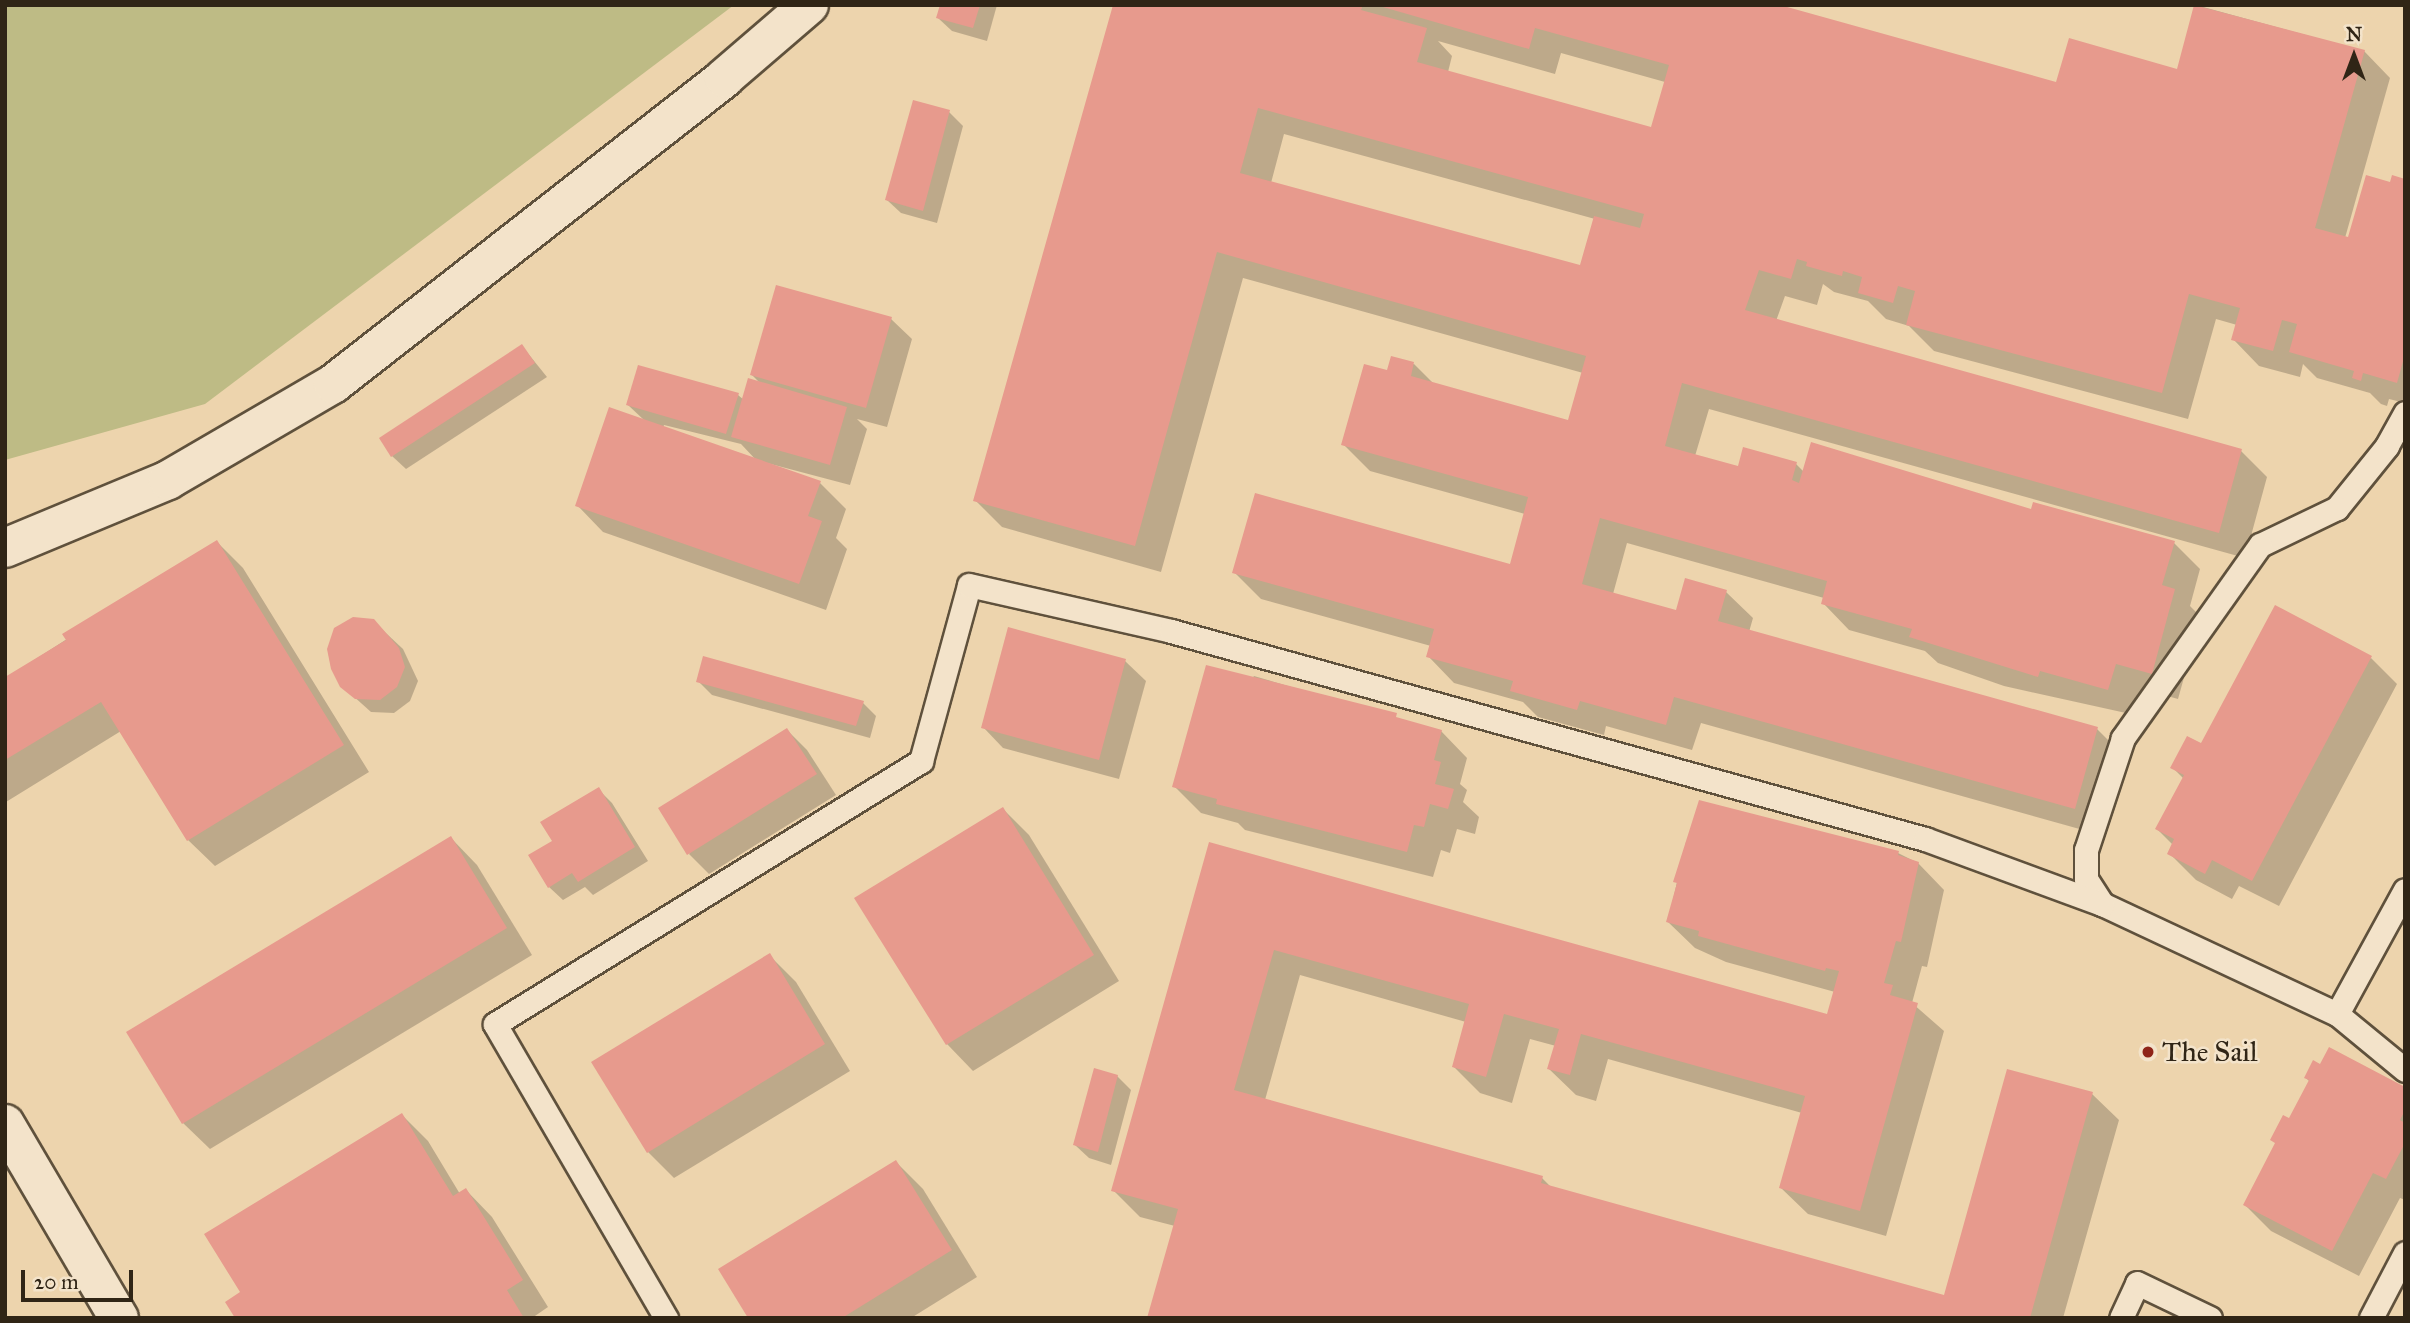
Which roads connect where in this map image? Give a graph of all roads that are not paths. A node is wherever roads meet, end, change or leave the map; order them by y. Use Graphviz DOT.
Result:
graph roads {
  1 [pos="808,5"];
  2 [pos="2405,414"];
  3 [pos="5,548"];
  4 [pos="2405,890"];
  5 [pos="2102,904"];
  6 [pos="2337,1014"];
  7 [pos="2405,1070"];
  8 [pos="5,1124"];
  9 [pos="2405,1253"];
  10 [pos="119,1318"];
  11 [pos="666,1318"];
  12 [pos="2121,1318"];
  13 [pos="2210,1318"];
  14 [pos="2371,1318"];
  1 -- 3 [label="street"];
  2 -- 5 [label="lane"];
  4 -- 6 [label="lane"];
  5 -- 6 [label="lane"];
  5 -- 11 [label="lane"];
  6 -- 7 [label="lane"];
  8 -- 10 [label="street"];
  9 -- 14 [label="lane"];
  12 -- 13 [label="lane"];
}
